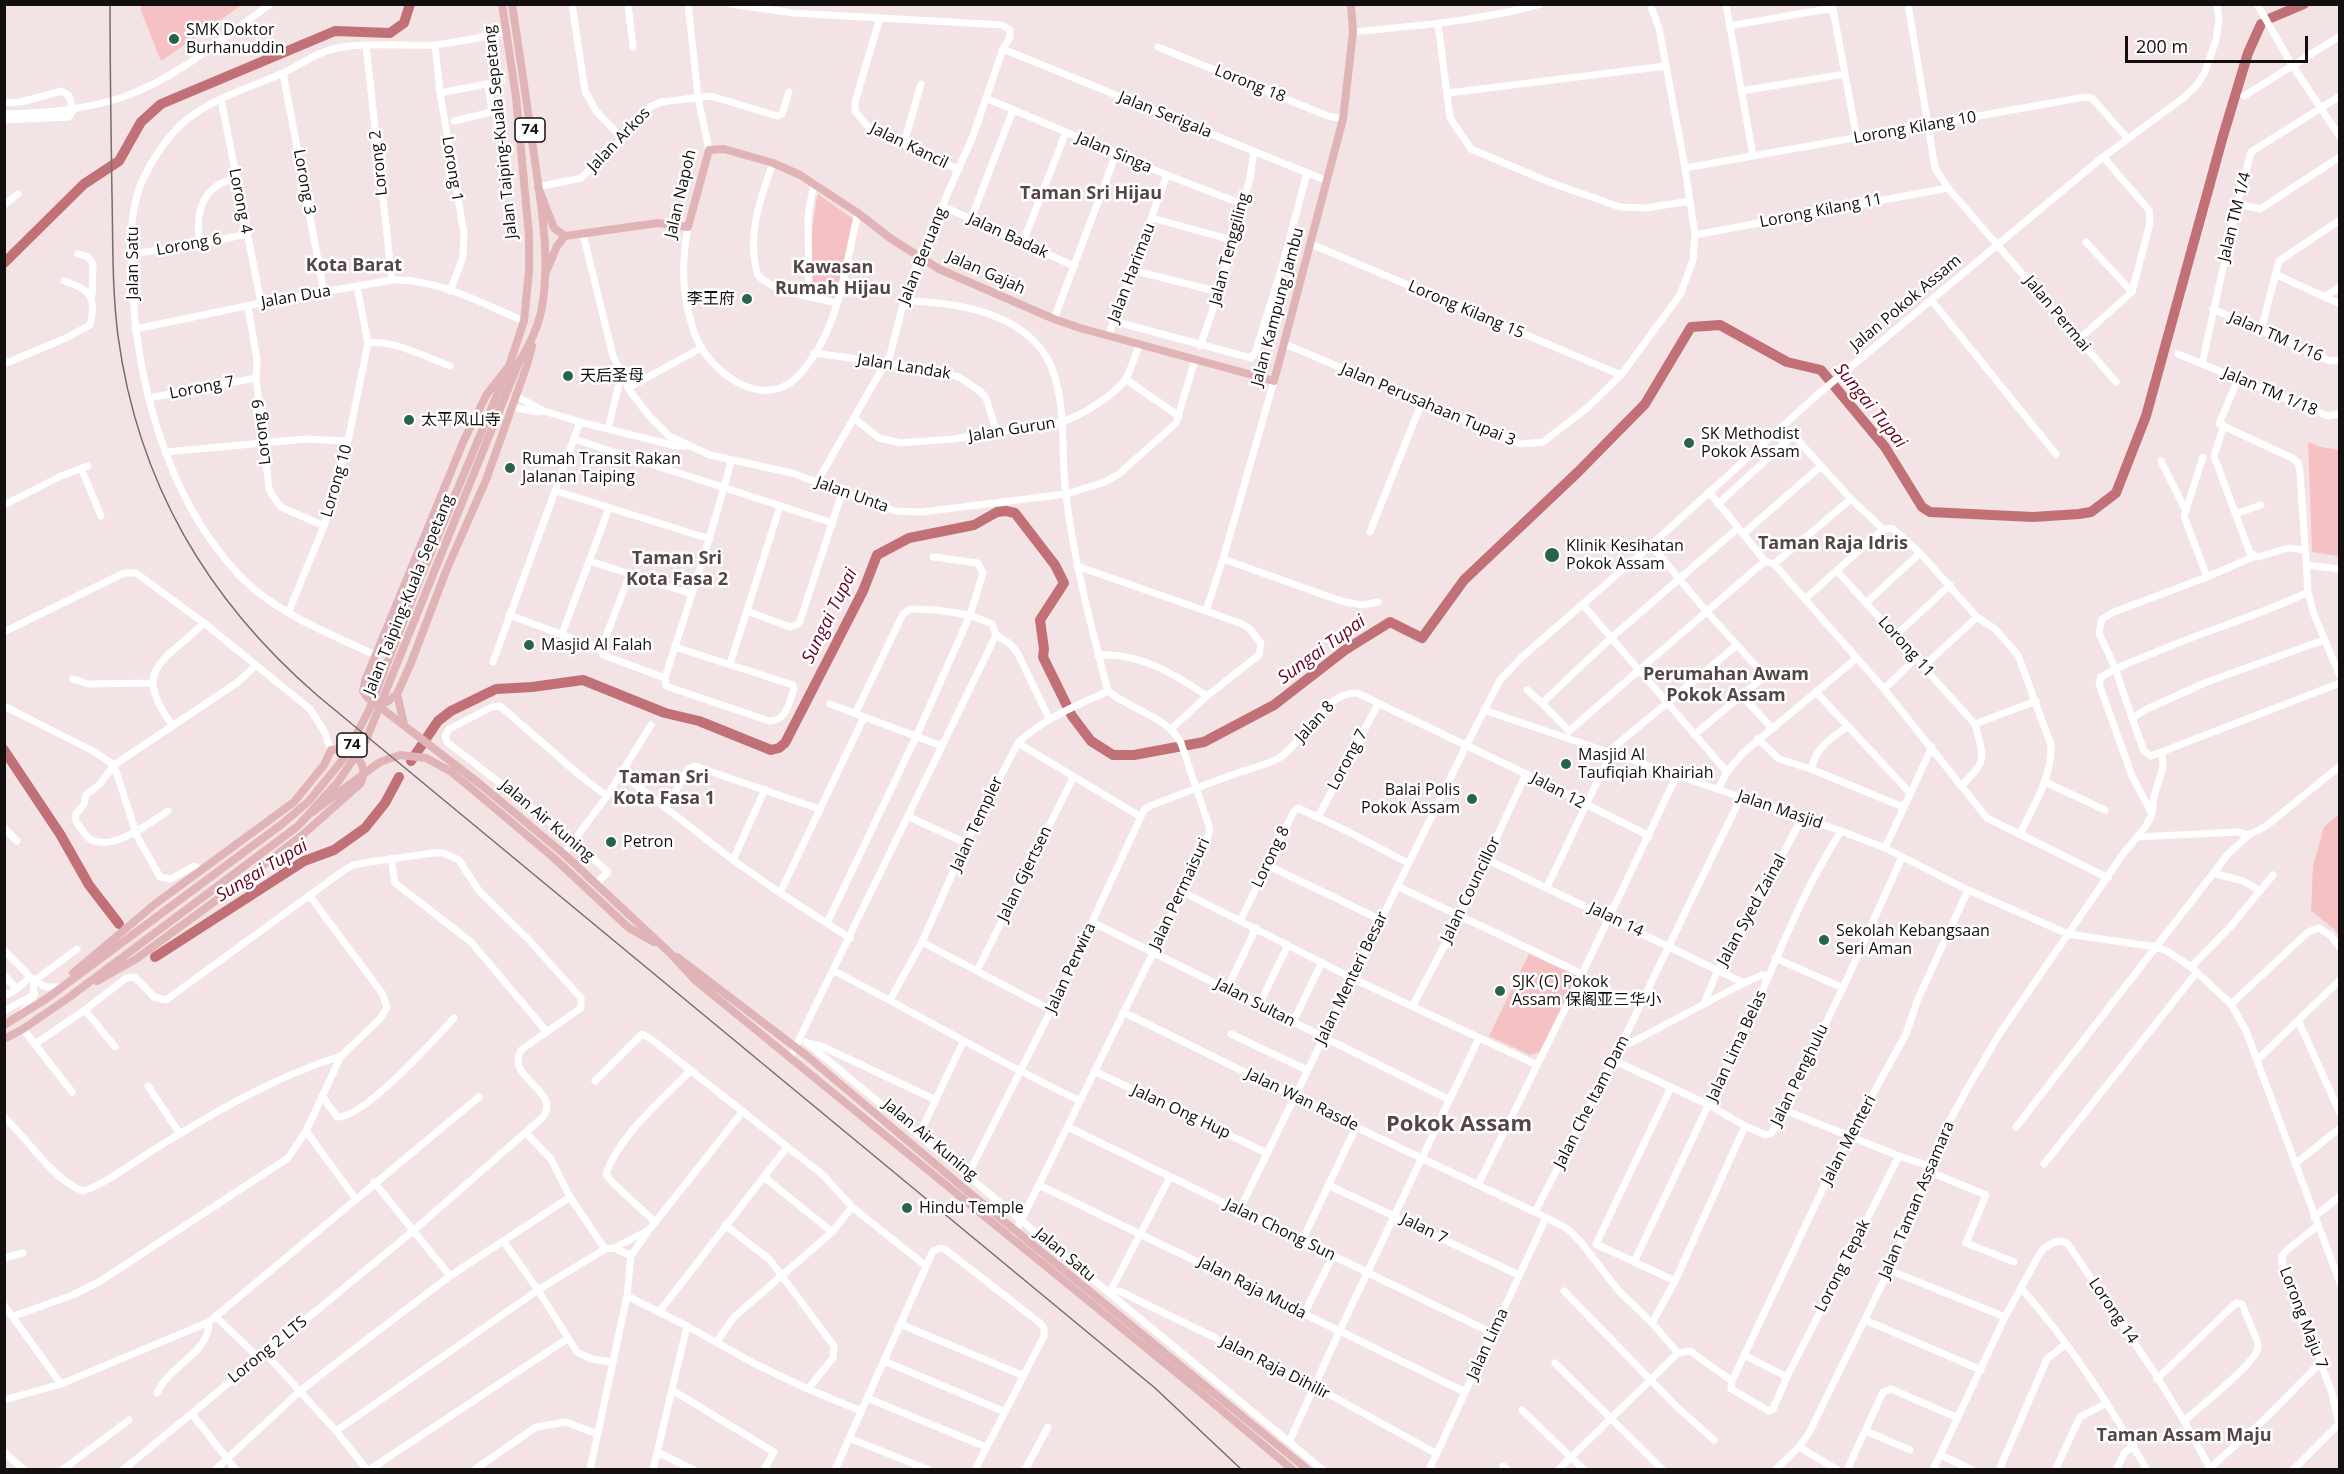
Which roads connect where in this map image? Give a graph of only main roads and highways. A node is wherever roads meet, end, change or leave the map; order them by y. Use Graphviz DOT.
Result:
graph roads {
  1 [pos="502,4"];
  2 [pos="512,4"];
  3 [pos="1351,9"];
  4 [pos="709,150"];
  5 [pos="538,187"];
  6 [pos="565,236"];
  7 [pos="544,265"];
  8 [pos="529,271"];
  9 [pos="545,279"];
  10 [pos="533,338"];
  11 [pos="509,366"];
  12 [pos="1274,381"];
  13 [pos="377,652"];
  14 [pos="411,663"];
  15 [pos="397,694"];
  16 [pos="375,704"];
  17 [pos="408,727"];
  18 [pos="311,813"];
  19 [pos="668,951"];
  20 [pos="61,987"];
  21 [pos="68,998"];
  22 [pos="4,1025"];
  23 [pos="4,1039"];
  24 [pos="1014,1235"];
  25 [pos="1293,1470"];
  26 [pos="1308,1470"];
  1 -- 8 [label="main road, Jalan Taiping-Kuala Sepetang / 74"];
  2 -- 5 [label="main road, Jalan Taiping-Kuala Sepetang / 74"];
  3 -- 12 [label="main road, Jalan Kampung Jambu"];
  4 -- 6 [label="main road, Jalan Napoh"];
  4 -- 12 [label="main road, Jalan Gajah"];
  5 -- 6 [label="main road"];
  5 -- 7 [label="main road, Jalan Taiping-Kuala Sepetang / 74"];
  6 -- 9 [label="main road"];
  7 -- 8 [label="main road"];
  7 -- 9 [label="main road, Jalan Taiping-Kuala Sepetang / 74"];
  8 -- 11 [label="main road, Jalan Taiping-Kuala Sepetang / 74"];
  9 -- 10 [label="main road, Jalan Taiping-Kuala Sepetang / 74"];
  10 -- 14 [label="main road"];
  10 -- 18 [label="main road, Jalan Taiping-Kuala Sepetang / 74"];
  11 -- 13 [label="main road"];
  11 -- 20 [label="main road, Jalan Taiping-Kuala Sepetang / 74"];
  13 -- 14 [label="main road"];
  13 -- 16 [label="main road"];
  14 -- 15 [label="main road"];
  15 -- 16 [label="main road"];
  15 -- 17 [label="main road"];
  16 -- 17 [label="main road"];
  17 -- 19 [label="main road, Jalan Air Kuning"];
  18 -- 19 [label="main road"];
  18 -- 21 [label="main road, Jalan Taiping-Kuala Sepetang / 74"];
  19 -- 24 [label="main road, Jalan Air Kuning"];
  19 -- 24 [label="main road, Jalan Air Kuning"];
  20 -- 21 [label="main road"];
  20 -- 22 [label="main road, Jalan Taiping-Kuala Sepetang / 74"];
  21 -- 23 [label="main road, Jalan Taiping-Kuala Sepetang / 74"];
  24 -- 25 [label="main road, Jalan Air Kuning"];
  24 -- 26 [label="main road, Jalan Air Kuning"];
}
